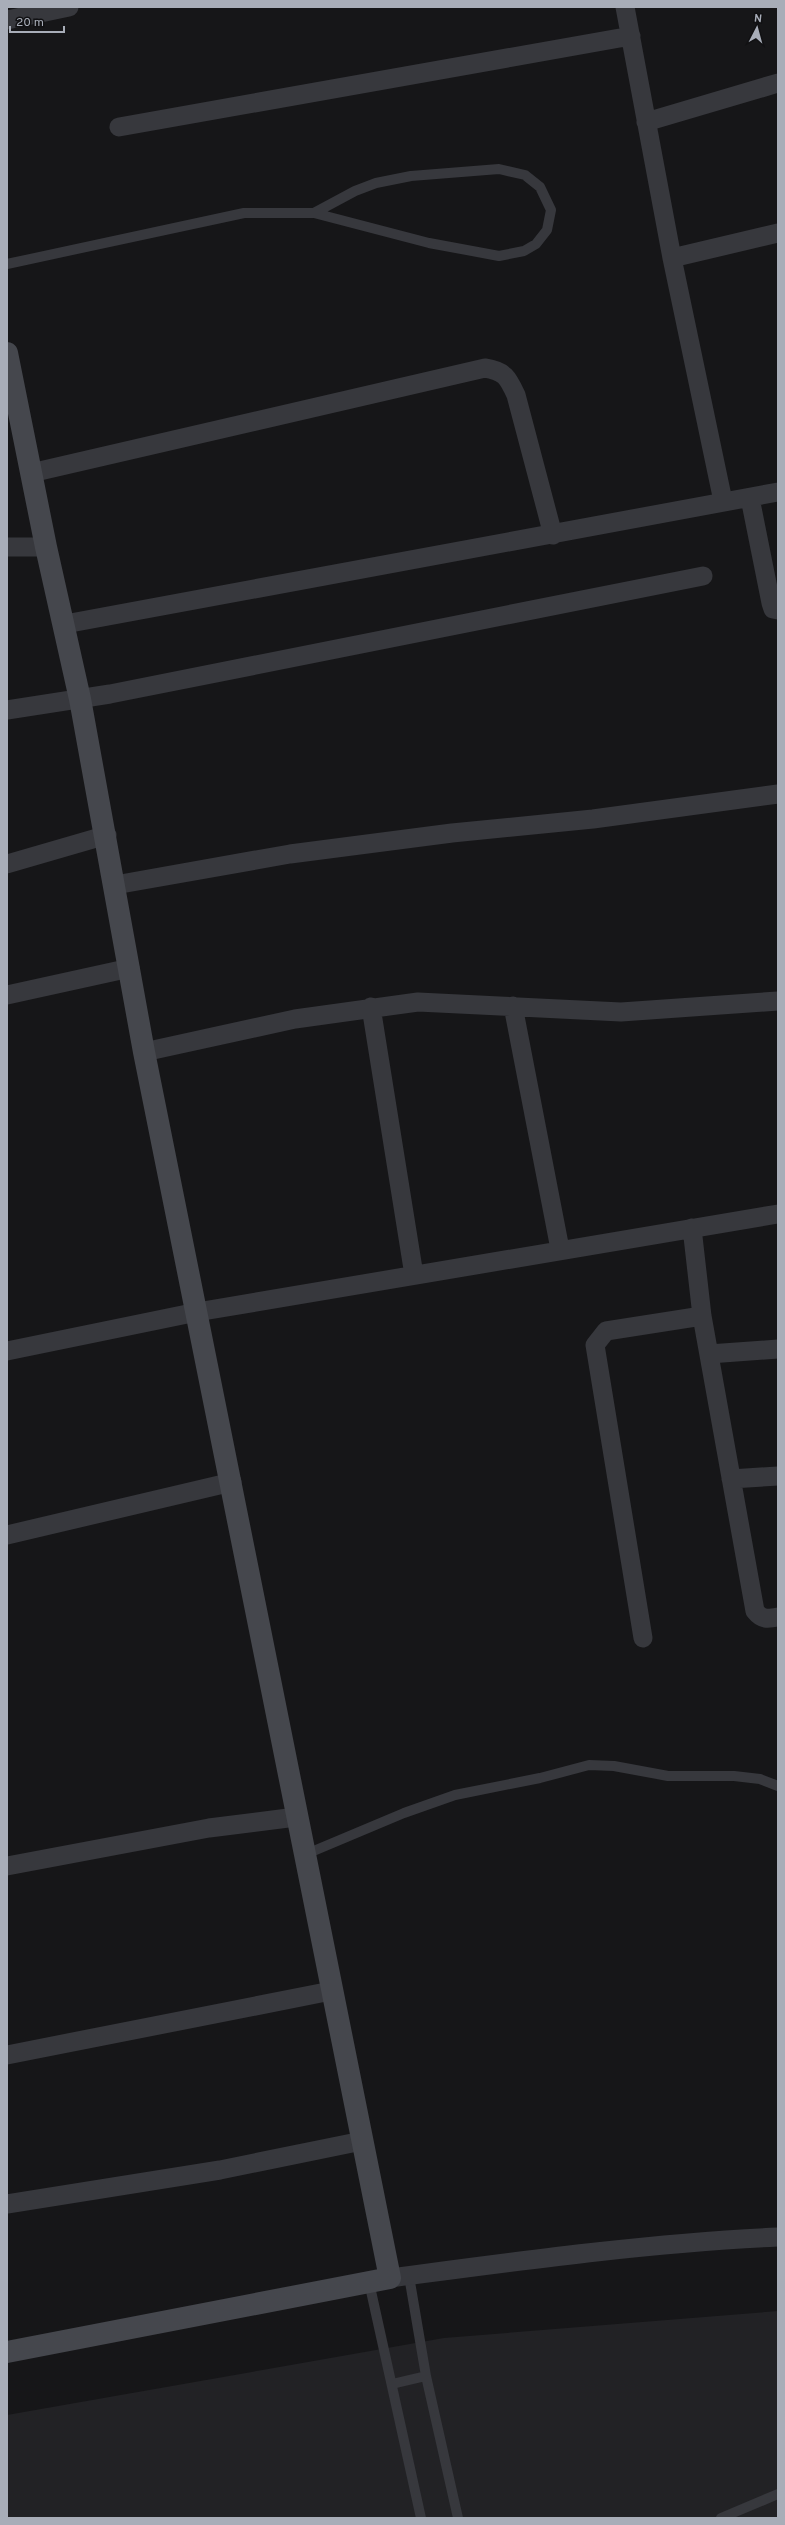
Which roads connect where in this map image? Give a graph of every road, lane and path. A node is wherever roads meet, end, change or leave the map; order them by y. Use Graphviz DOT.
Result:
graph roads {
  1 [pos="69,7"];
  2 [pos="625,7"];
  3 [pos="7,20"];
  4 [pos="631,36"];
  5 [pos="778,83"];
  6 [pos="646,122"];
  7 [pos="119,127"];
  8 [pos="314,213"];
  9 [pos="778,234"];
  10 [pos="672,258"];
  11 [pos="7,264"];
  12 [pos="7,353"];
  13 [pos="31,473"];
  14 [pos="778,492"];
  15 [pos="750,498"];
  16 [pos="723,501"];
  17 [pos="553,535"];
  18 [pos="46,547"];
  19 [pos="7,548"];
  20 [pos="703,576"];
  21 [pos="778,610"];
  22 [pos="65,624"];
  23 [pos="80,699"];
  24 [pos="7,710"];
  25 [pos="778,794"];
  26 [pos="107,835"];
  27 [pos="7,864"];
  28 [pos="115,885"];
  29 [pos="130,968"];
  30 [pos="7,995"];
  31 [pos="778,1001"];
  32 [pos="513,1006"];
  33 [pos="371,1008"];
  34 [pos="144,1052"];
  35 [pos="778,1214"];
  36 [pos="692,1228"];
  37 [pos="560,1249"];
  38 [pos="414,1275"];
  39 [pos="197,1312"];
  40 [pos="702,1316"];
  41 [pos="778,1349"];
  42 [pos="7,1351"];
  43 [pos="709,1354"];
  44 [pos="778,1476"];
  45 [pos="731,1479"];
  46 [pos="232,1482"];
  47 [pos="7,1535"];
  48 [pos="778,1618"];
  49 [pos="643,1638"];
  50 [pos="778,1786"];
  51 [pos="296,1817"];
  52 [pos="304,1855"];
  53 [pos="7,1866"];
  54 [pos="331,1991"];
  55 [pos="7,2054"];
  56 [pos="362,2141"];
  57 [pos="7,2204"];
  58 [pos="778,2236"];
  59 [pos="400,2277"];
  60 [pos="369,2282"];
  61 [pos="7,2352"];
  62 [pos="426,2376"];
  63 [pos="392,2384"];
  64 [pos="778,2494"];
  65 [pos="421,2518"];
  66 [pos="458,2518"];
  67 [pos="721,2518"];
  1 -- 3 [label="street"];
  2 -- 4 [label="street"];
  4 -- 6 [label="street"];
  4 -- 7 [label="street"];
  5 -- 6 [label="street"];
  6 -- 10 [label="street"];
  8 -- 8 [label="lane"];
  8 -- 11 [label="lane"];
  9 -- 10 [label="street"];
  10 -- 16 [label="street"];
  12 -- 13 [label="street"];
  13 -- 17 [label="street"];
  13 -- 18 [label="street"];
  14 -- 15 [label="street"];
  15 -- 16 [label="street"];
  15 -- 21 [label="street"];
  16 -- 17 [label="street"];
  17 -- 22 [label="street"];
  18 -- 19 [label="street"];
  18 -- 22 [label="street"];
  20 -- 23 [label="street"];
  22 -- 23 [label="street"];
  23 -- 24 [label="street"];
  23 -- 26 [label="street"];
  25 -- 28 [label="street"];
  26 -- 27 [label="street"];
  26 -- 28 [label="street"];
  28 -- 29 [label="street"];
  29 -- 30 [label="street"];
  29 -- 34 [label="street"];
  31 -- 32 [label="street"];
  32 -- 33 [label="street"];
  32 -- 37 [label="street"];
  33 -- 34 [label="street"];
  33 -- 38 [label="street"];
  34 -- 39 [label="street"];
  35 -- 36 [label="street"];
  36 -- 37 [label="street"];
  36 -- 40 [label="street"];
  37 -- 38 [label="street"];
  38 -- 39 [label="street"];
  39 -- 42 [label="street"];
  39 -- 46 [label="street"];
  40 -- 43 [label="street"];
  40 -- 49 [label="street"];
  41 -- 43 [label="street"];
  43 -- 45 [label="street"];
  44 -- 45 [label="street"];
  45 -- 48 [label="street"];
  46 -- 47 [label="street"];
  46 -- 51 [label="street"];
  50 -- 52 [label="lane"];
  51 -- 52 [label="street"];
  51 -- 53 [label="street"];
  52 -- 54 [label="street"];
  54 -- 55 [label="street"];
  54 -- 56 [label="street"];
  56 -- 57 [label="street"];
  56 -- 59 [label="street"];
  58 -- 59 [label="street"];
  59 -- 60 [label="street"];
  59 -- 62 [label="lane"];
  60 -- 61 [label="street"];
  60 -- 63 [label="lane"];
  62 -- 63 [label="lane"];
  62 -- 66 [label="lane"];
  63 -- 65 [label="lane"];
  64 -- 67 [label="lane"];
}
